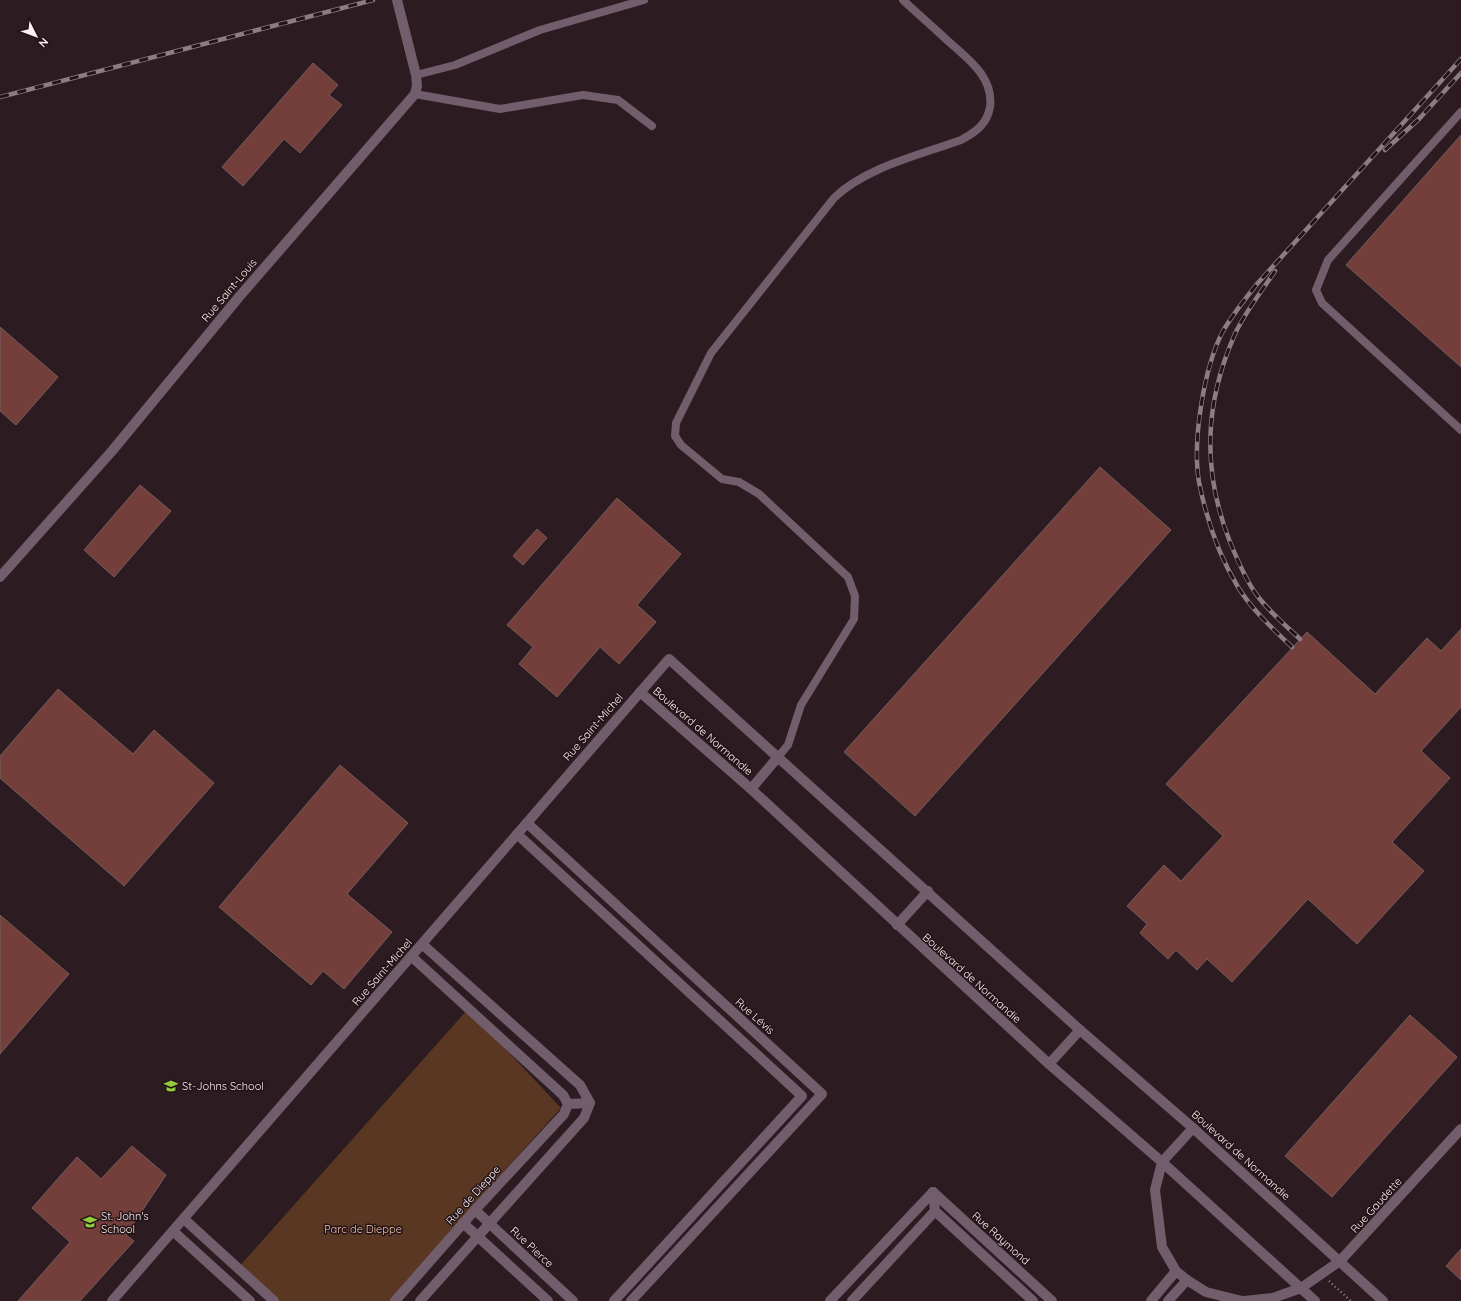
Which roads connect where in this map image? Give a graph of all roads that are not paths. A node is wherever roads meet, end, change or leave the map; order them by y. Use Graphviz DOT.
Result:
graph roads {
  1 [pos="397,0"];
  2 [pos="644,0"];
  3 [pos="903,0"];
  4 [pos="416,75"];
  5 [pos="415,94"];
  6 [pos="1461,112"];
  7 [pos="652,126"];
  8 [pos="1461,430"];
  9 [pos="0,577"];
  10 [pos="669,659"];
  11 [pos="640,692"];
  12 [pos="778,757"];
  13 [pos="751,789"];
  14 [pos="527,823"];
  15 [pos="517,834"];
  16 [pos="928,891"];
  17 [pos="897,925"];
  18 [pos="422,944"];
  19 [pos="671,955"];
  20 [pos="411,956"];
  21 [pos="661,966"];
  22 [pos="1080,1030"];
  23 [pos="1049,1064"];
  24 [pos="822,1094"];
  25 [pos="802,1096"];
  26 [pos="590,1103"];
  27 [pos="568,1104"];
  28 [pos="1193,1128"];
  29 [pos="1461,1129"];
  30 [pos="1162,1162"];
  31 [pos="933,1192"];
  32 [pos="475,1210"];
  33 [pos="697,1210"];
  34 [pos="935,1211"];
  35 [pos="184,1219"];
  36 [pos="707,1219"];
  37 [pos="463,1223"];
  38 [pos="489,1223"];
  39 [pos="172,1231"];
  40 [pos="478,1237"];
  41 [pos="1340,1261"];
  42 [pos="1176,1272"];
  43 [pos="1186,1280"];
  44 [pos="1301,1288"];
  45 [pos="112,1301"];
  46 [pos="250,1301"];
  47 [pos="274,1301"];
  48 [pos="395,1301"];
  49 [pos="420,1301"];
  50 [pos="548,1301"];
  51 [pos="574,1301"];
  52 [pos="614,1301"];
  53 [pos="631,1301"];
  54 [pos="830,1301"];
  55 [pos="852,1301"];
  56 [pos="1033,1301"];
  57 [pos="1052,1301"];
  58 [pos="1151,1301"];
  59 [pos="1168,1301"];
  60 [pos="1243,1301"];
  61 [pos="1315,1301"];
  62 [pos="1383,1301"];
  1 -- 4 [label="street"];
  2 -- 4 [label="lane"];
  3 -- 12 [label="lane"];
  4 -- 5 [label="street"];
  5 -- 7 [label="lane"];
  5 -- 9 [label="street, Rue Saint-Louis"];
  6 -- 8 [label="lane"];
  10 -- 11 [label="street, Rue Saint-Michel"];
  10 -- 12 [label="street, Boulevard de Normandie"];
  11 -- 13 [label="street, Boulevard de Normandie"];
  11 -- 14 [label="street, Rue Saint-Michel"];
  12 -- 13 [label="street, Boulevard de Normandie"];
  12 -- 16 [label="street, Boulevard de Normandie"];
  13 -- 17 [label="street, Boulevard de Normandie"];
  14 -- 15 [label="street, Rue Saint-Michel"];
  14 -- 19 [label="street, Rue Lévis"];
  15 -- 18 [label="street, Rue Saint-Michel"];
  15 -- 21 [label="street"];
  16 -- 17 [label="street"];
  16 -- 22 [label="street, Boulevard de Normandie"];
  17 -- 23 [label="street, Boulevard de Normandie"];
  18 -- 20 [label="street, Rue Saint-Michel"];
  18 -- 26 [label="street"];
  19 -- 21 [label="street"];
  19 -- 24 [label="street, Rue Lévis"];
  20 -- 27 [label="street"];
  20 -- 35 [label="street, Rue Saint-Michel"];
  21 -- 25 [label="street"];
  22 -- 23 [label="street"];
  22 -- 28 [label="street, Boulevard de Normandie"];
  23 -- 30 [label="street, Boulevard de Normandie"];
  24 -- 25 [label="street"];
  24 -- 36 [label="street"];
  25 -- 33 [label="street"];
  26 -- 27 [label="street"];
  26 -- 38 [label="street"];
  27 -- 32 [label="street, Rue de Dieppe"];
  28 -- 30 [label="street"];
  28 -- 41 [label="street, Boulevard de Normandie"];
  29 -- 41 [label="street, Rue Gaudette"];
  30 -- 42 [label="street"];
  30 -- 44 [label="street, Boulevard de Normandie"];
  31 -- 34 [label="street"];
  31 -- 54 [label="street"];
  31 -- 57 [label="street, Rue Raymond"];
  32 -- 37 [label="street, Rue de Dieppe"];
  32 -- 38 [label="street, Rue Pierce"];
  33 -- 36 [label="street"];
  33 -- 52 [label="street"];
  34 -- 55 [label="street"];
  34 -- 56 [label="street"];
  35 -- 39 [label="street, Rue Saint-Michel"];
  35 -- 47 [label="street"];
  36 -- 53 [label="street"];
  37 -- 40 [label="street"];
  37 -- 48 [label="street, Rue de Dieppe"];
  38 -- 40 [label="street"];
  38 -- 51 [label="street, Rue Pierce"];
  39 -- 45 [label="street, Rue Saint-Michel"];
  39 -- 46 [label="street"];
  40 -- 49 [label="street"];
  40 -- 50 [label="street"];
  41 -- 44 [label="street, Rue Gaudette"];
  41 -- 62 [label="street, Boulevard de Normandie"];
  42 -- 43 [label="street, Rue Gaudette"];
  42 -- 58 [label="street"];
  43 -- 59 [label="street"];
  43 -- 60 [label="street, Rue Gaudette"];
  44 -- 60 [label="street, Rue Gaudette"];
  44 -- 61 [label="street, Boulevard de Normandie"];
}
